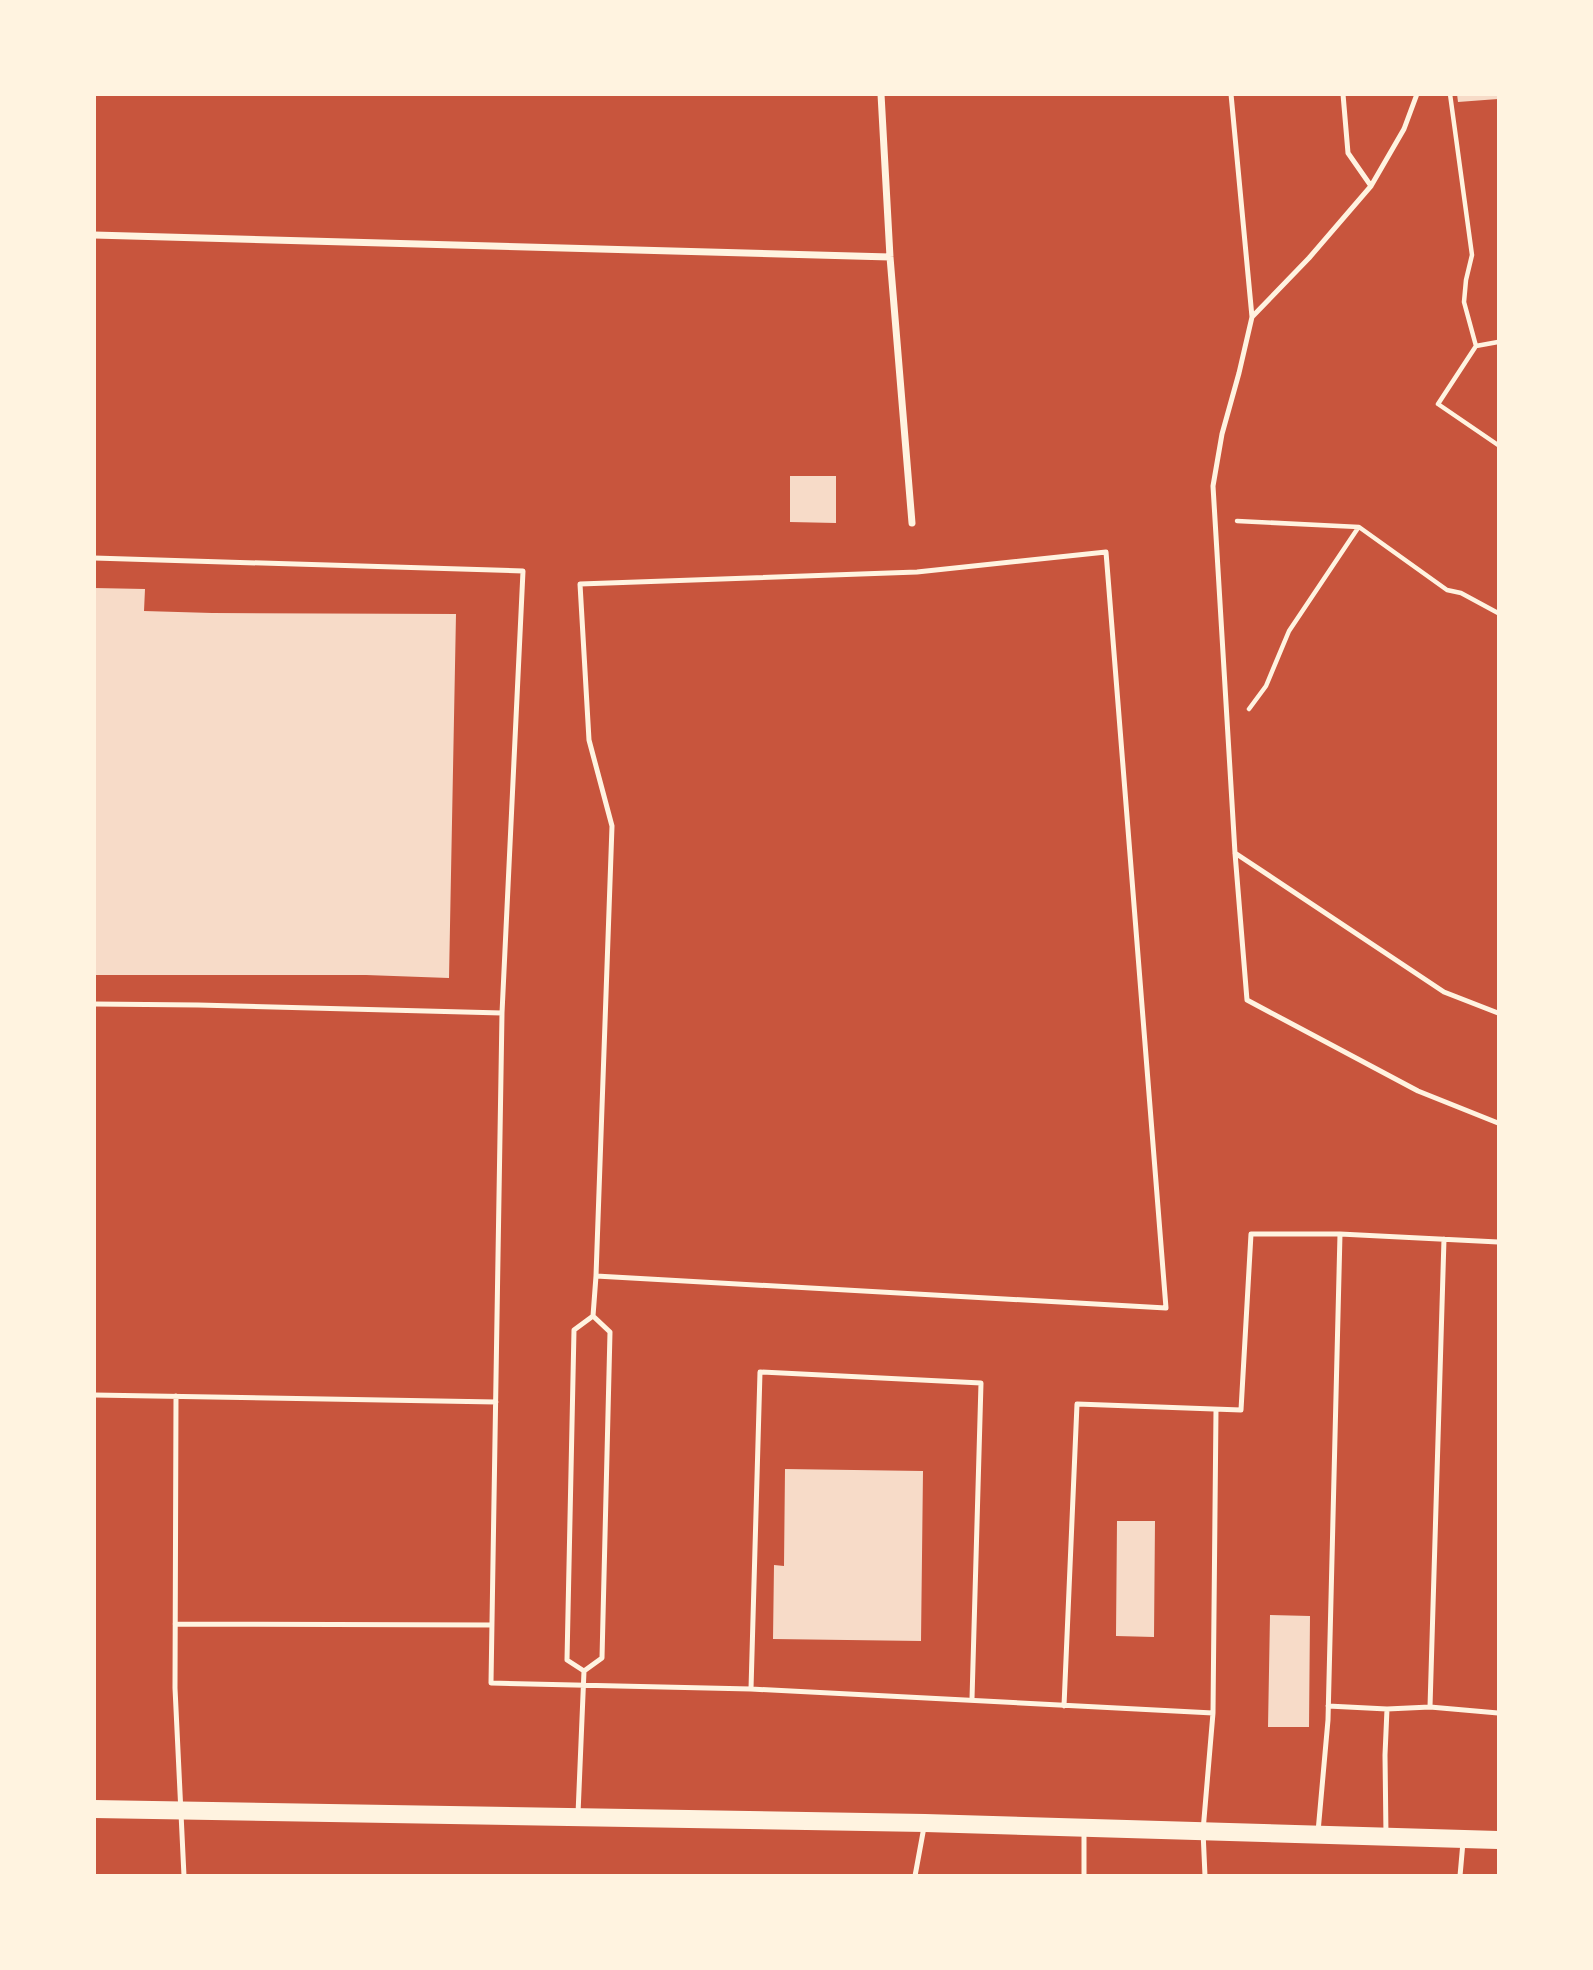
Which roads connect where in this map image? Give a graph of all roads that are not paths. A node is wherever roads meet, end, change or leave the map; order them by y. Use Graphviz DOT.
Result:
graph roads {
  1 [pos="881,94"];
  2 [pos="1231,94"];
  3 [pos="1343,94"];
  4 [pos="1417,94"];
  5 [pos="1371,186"];
  6 [pos="94,235"];
  7 [pos="890,257"];
  8 [pos="1252,317"];
  9 [pos="912,523"];
  10 [pos="94,558"];
  11 [pos="1234,853"];
  12 [pos="94,1004"];
  13 [pos="502,1013"];
  14 [pos="1499,1013"];
  15 [pos="1499,1123"];
  16 [pos="1340,1234"];
  17 [pos="1444,1239"];
  18 [pos="1499,1242"];
  19 [pos="596,1276"];
  20 [pos="593,1316"];
  21 [pos="94,1395"];
  22 [pos="176,1396"];
  23 [pos="496,1402"];
  24 [pos="1216,1410"];
  25 [pos="175,1624"];
  26 [pos="492,1626"];
  27 [pos="584,1671"];
  28 [pos="584,1685"];
  29 [pos="751,1689"];
  30 [pos="972,1699"];
  31 [pos="1064,1706"];
  32 [pos="1328,1706"];
  33 [pos="1430,1707"];
  34 [pos="1387,1709"];
  35 [pos="1213,1713"];
  36 [pos="1499,1713"];
  37 [pos="94,1809"];
  38 [pos="182,1810"];
  39 [pos="578,1818"];
  40 [pos="925,1823"];
  41 [pos="1084,1828"];
  42 [pos="1203,1831"];
  43 [pos="1317,1835"];
  44 [pos="1386,1837"];
  45 [pos="1463,1839"];
  46 [pos="1499,1840"];
  47 [pos="184,1875"];
  48 [pos="915,1875"];
  49 [pos="1084,1875"];
  50 [pos="1205,1875"];
  51 [pos="1460,1875"];
  1 -- 7 [label="street"];
  2 -- 8 [label="lane"];
  3 -- 5 [label="lane"];
  4 -- 5 [label="lane"];
  5 -- 8 [label="lane"];
  6 -- 7 [label="street"];
  7 -- 9 [label="street"];
  8 -- 11 [label="lane"];
  10 -- 13 [label="lane"];
  11 -- 14 [label="lane"];
  11 -- 15 [label="lane"];
  12 -- 13 [label="lane"];
  13 -- 23 [label="lane"];
  16 -- 17 [label="lane"];
  16 -- 24 [label="lane"];
  16 -- 32 [label="lane"];
  17 -- 18 [label="lane"];
  17 -- 33 [label="lane"];
  19 -- 19 [label="lane"];
  19 -- 20 [label="lane"];
  20 -- 27 [label="lane"];
  20 -- 27 [label="lane"];
  21 -- 22 [label="lane"];
  22 -- 23 [label="lane"];
  22 -- 25 [label="lane"];
  23 -- 26 [label="lane"];
  24 -- 31 [label="lane"];
  24 -- 35 [label="lane"];
  25 -- 26 [label="lane"];
  25 -- 38 [label="lane"];
  26 -- 28 [label="lane"];
  27 -- 28 [label="lane"];
  28 -- 29 [label="lane"];
  28 -- 39 [label="lane"];
  29 -- 30 [label="lane"];
  29 -- 30 [label="lane"];
  30 -- 31 [label="lane"];
  31 -- 35 [label="lane"];
  32 -- 34 [label="lane"];
  32 -- 43 [label="lane"];
  33 -- 34 [label="lane"];
  33 -- 36 [label="lane"];
  34 -- 44 [label="lane"];
  35 -- 42 [label="lane"];
  37 -- 38 [label="main road"];
  38 -- 39 [label="main road"];
  38 -- 47 [label="lane"];
  39 -- 40 [label="main road"];
  40 -- 41 [label="main road"];
  40 -- 48 [label="lane"];
  41 -- 42 [label="main road"];
  41 -- 49 [label="lane"];
  42 -- 43 [label="main road"];
  42 -- 50 [label="lane"];
  43 -- 44 [label="main road"];
  44 -- 45 [label="main road"];
  45 -- 46 [label="main road"];
  45 -- 51 [label="lane"];
}
